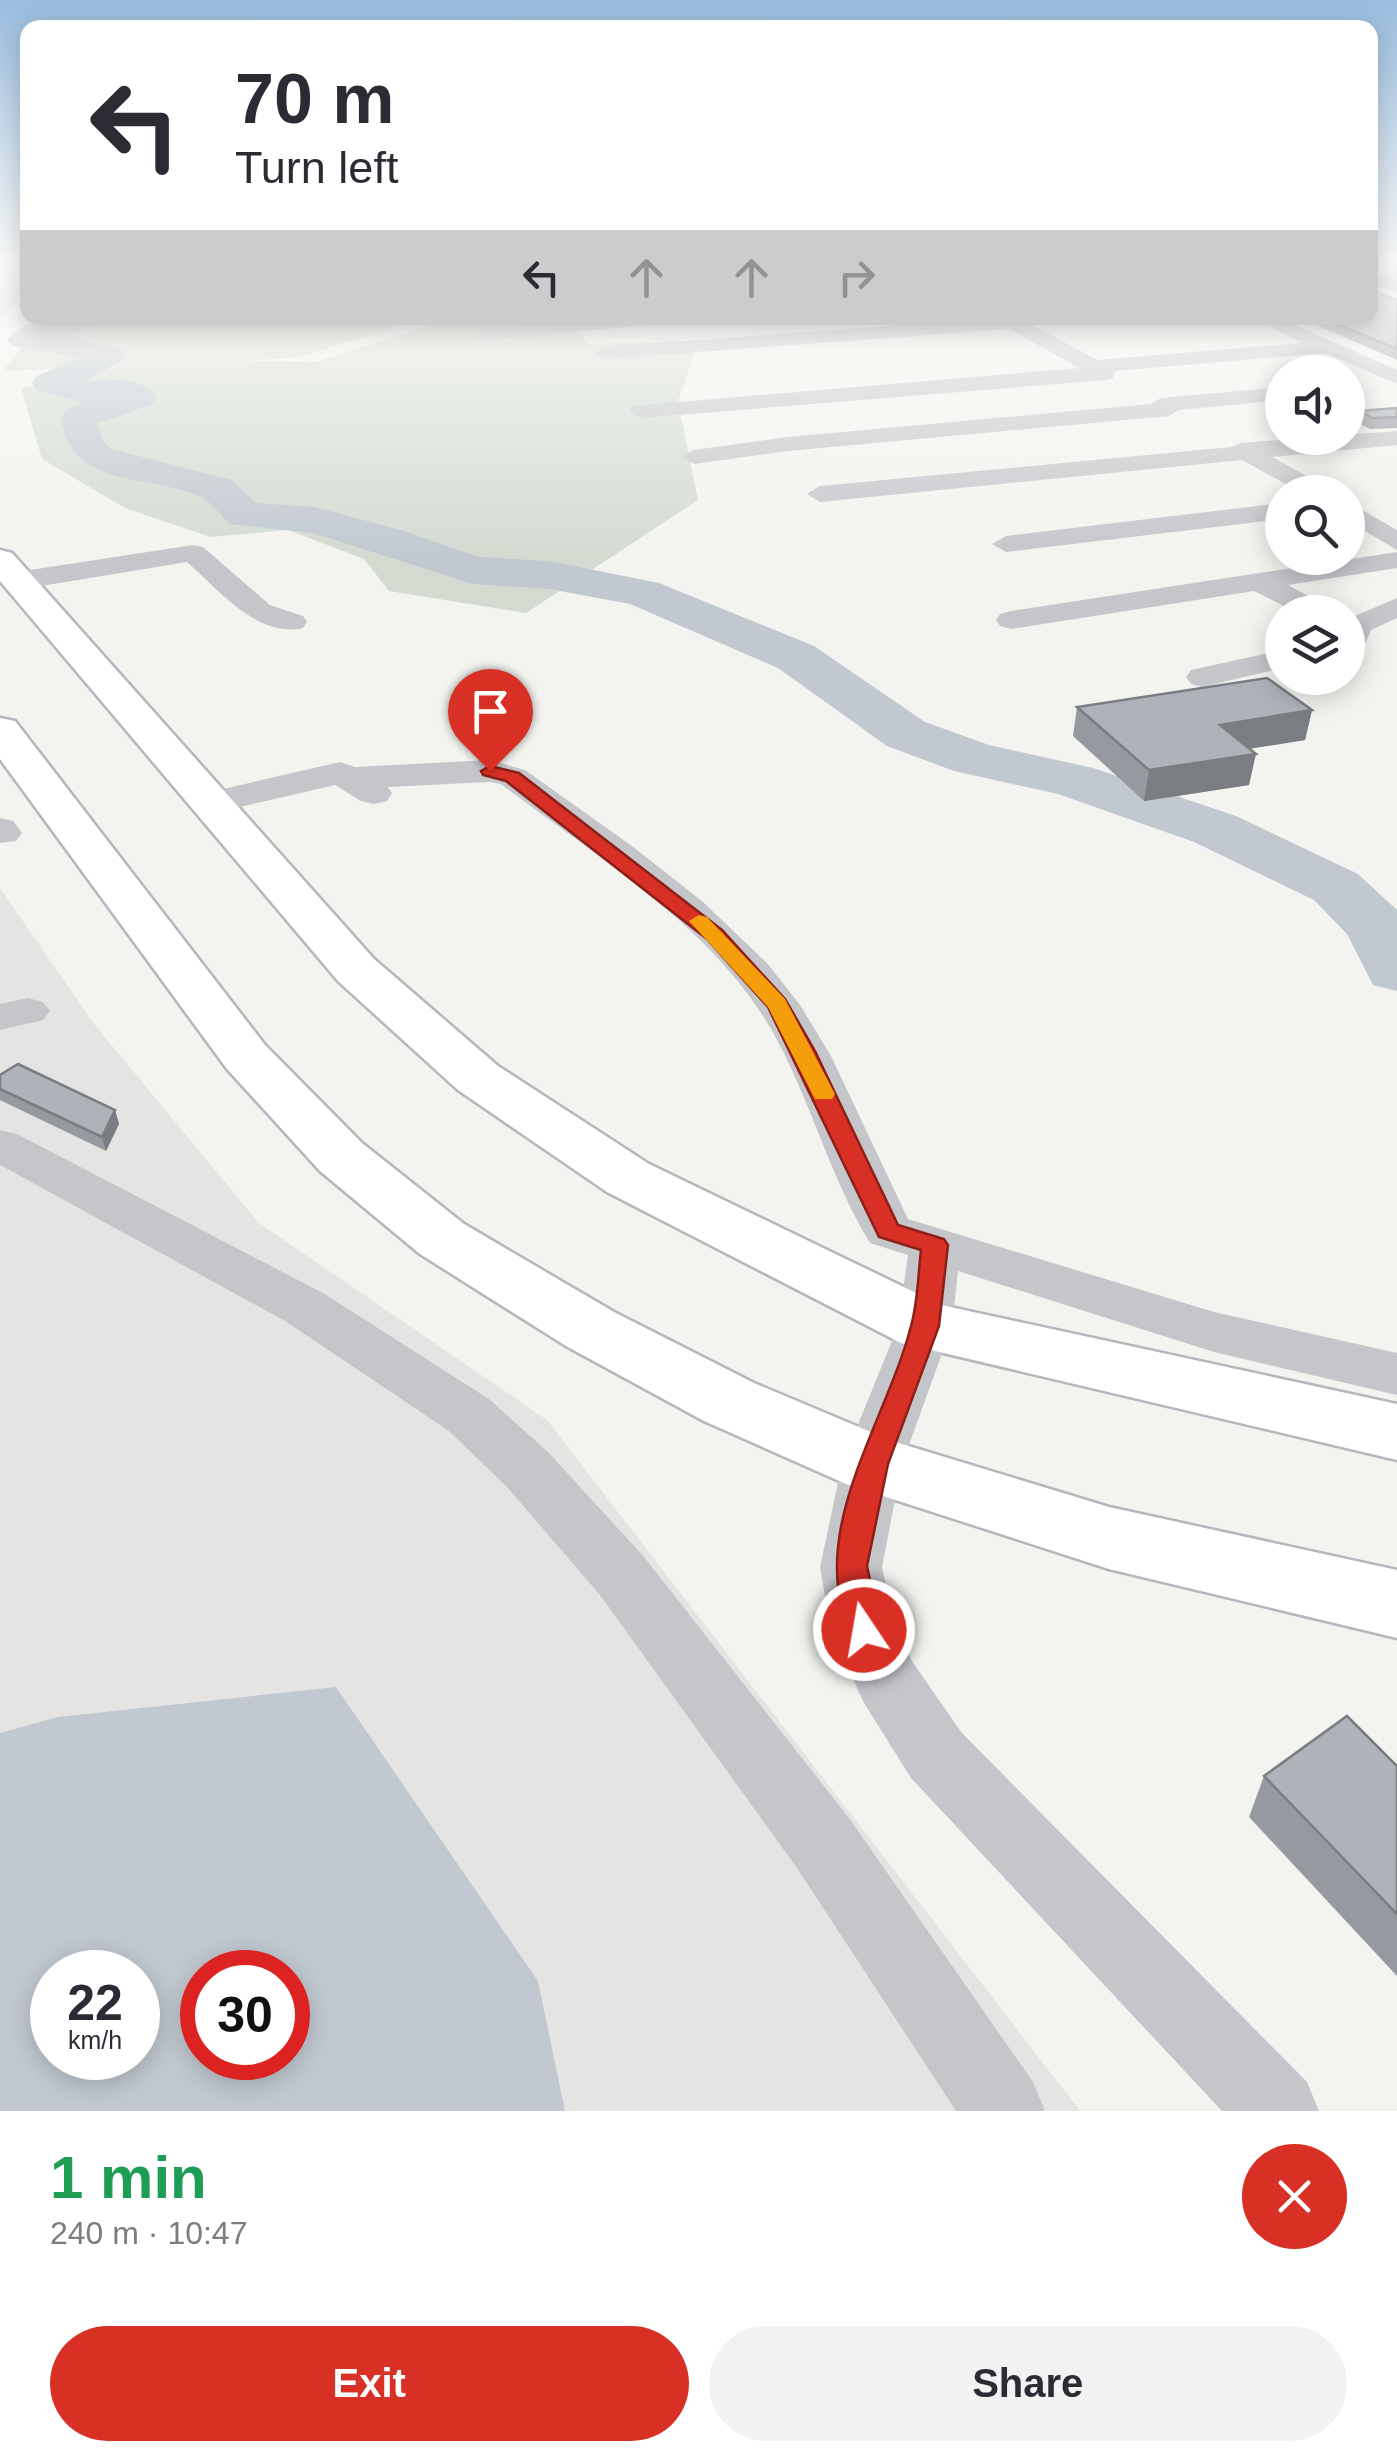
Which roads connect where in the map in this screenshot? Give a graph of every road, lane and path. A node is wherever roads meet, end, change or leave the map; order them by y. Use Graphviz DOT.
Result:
graph roads {
  1 [pos="712,363"];
  2 [pos="1084,363"];
  3 [pos="1173,363"];
  4 [pos="1365,363"];
  5 [pos="1097,370"];
  6 [pos="1365,386"];
  7 [pos="1265,396"];
  8 [pos="715,406"];
  9 [pos="1165,407"];
  10 [pos="640,411"];
  11 [pos="1397,438"];
  12 [pos="1245,452"];
  13 [pos="694,457"];
  14 [pos="1287,475"];
  15 [pos="820,494"];
  16 [pos="1265,512"];
  17 [pos="1365,521"];
  18 [pos="1397,542"];
  19 [pos="1006,544"];
  20 [pos="1397,560"];
  21 [pos="9,571"];
  22 [pos="1257,581"];
  23 [pos="1284,595"];
  24 [pos="1397,608"];
  25 [pos="1011,620"];
  26 [pos="292,622"];
  27 [pos="1365,623"];
  28 [pos="1265,663"];
  29 [pos="1202,676"];
  30 [pos="0,730"];
  31 [pos="435,750"];
  32 [pos="357,783"];
  33 [pos="210,803"];
  34 [pos="0,1145"];
  35 [pos="935,1245"];
  36 [pos="925,1326"];
  37 [pos="1397,1374"];
  38 [pos="1397,1432"];
  39 [pos="872,1464"];
  40 [pos="1397,1604"];
  41 [pos="1004,2111"];
  42 [pos="1278,2111"];
  1 -- 8 [label="street"];
  2 -- 5 [label="street"];
  3 -- 5 [label="street"];
  4 -- 6 [label="street"];
  5 -- 8 [label="street"];
  5 -- 9 [label="street"];
  7 -- 9 [label="street"];
  8 -- 10 [label="street"];
  9 -- 12 [label="street"];
  9 -- 13 [label="street"];
  11 -- 12 [label="street"];
  12 -- 14 [label="street"];
  12 -- 15 [label="street"];
  16 -- 19 [label="street"];
  17 -- 18 [label="street"];
  20 -- 22 [label="street"];
  21 -- 26 [label="street"];
  21 -- 33 [label="main road"];
  22 -- 23 [label="street"];
  22 -- 25 [label="street"];
  24 -- 27 [label="street"];
  28 -- 29 [label="street"];
  30 -- 39 [label="main road"];
  31 -- 32 [label="street"];
  32 -- 33 [label="street"];
  32 -- 35 [label="street"];
  33 -- 36 [label="main road"];
  34 -- 41 [label="street"];
  35 -- 36 [label="street"];
  35 -- 37 [label="street"];
  36 -- 38 [label="main road"];
  36 -- 39 [label="street"];
  39 -- 40 [label="main road"];
  39 -- 42 [label="street"];
}
